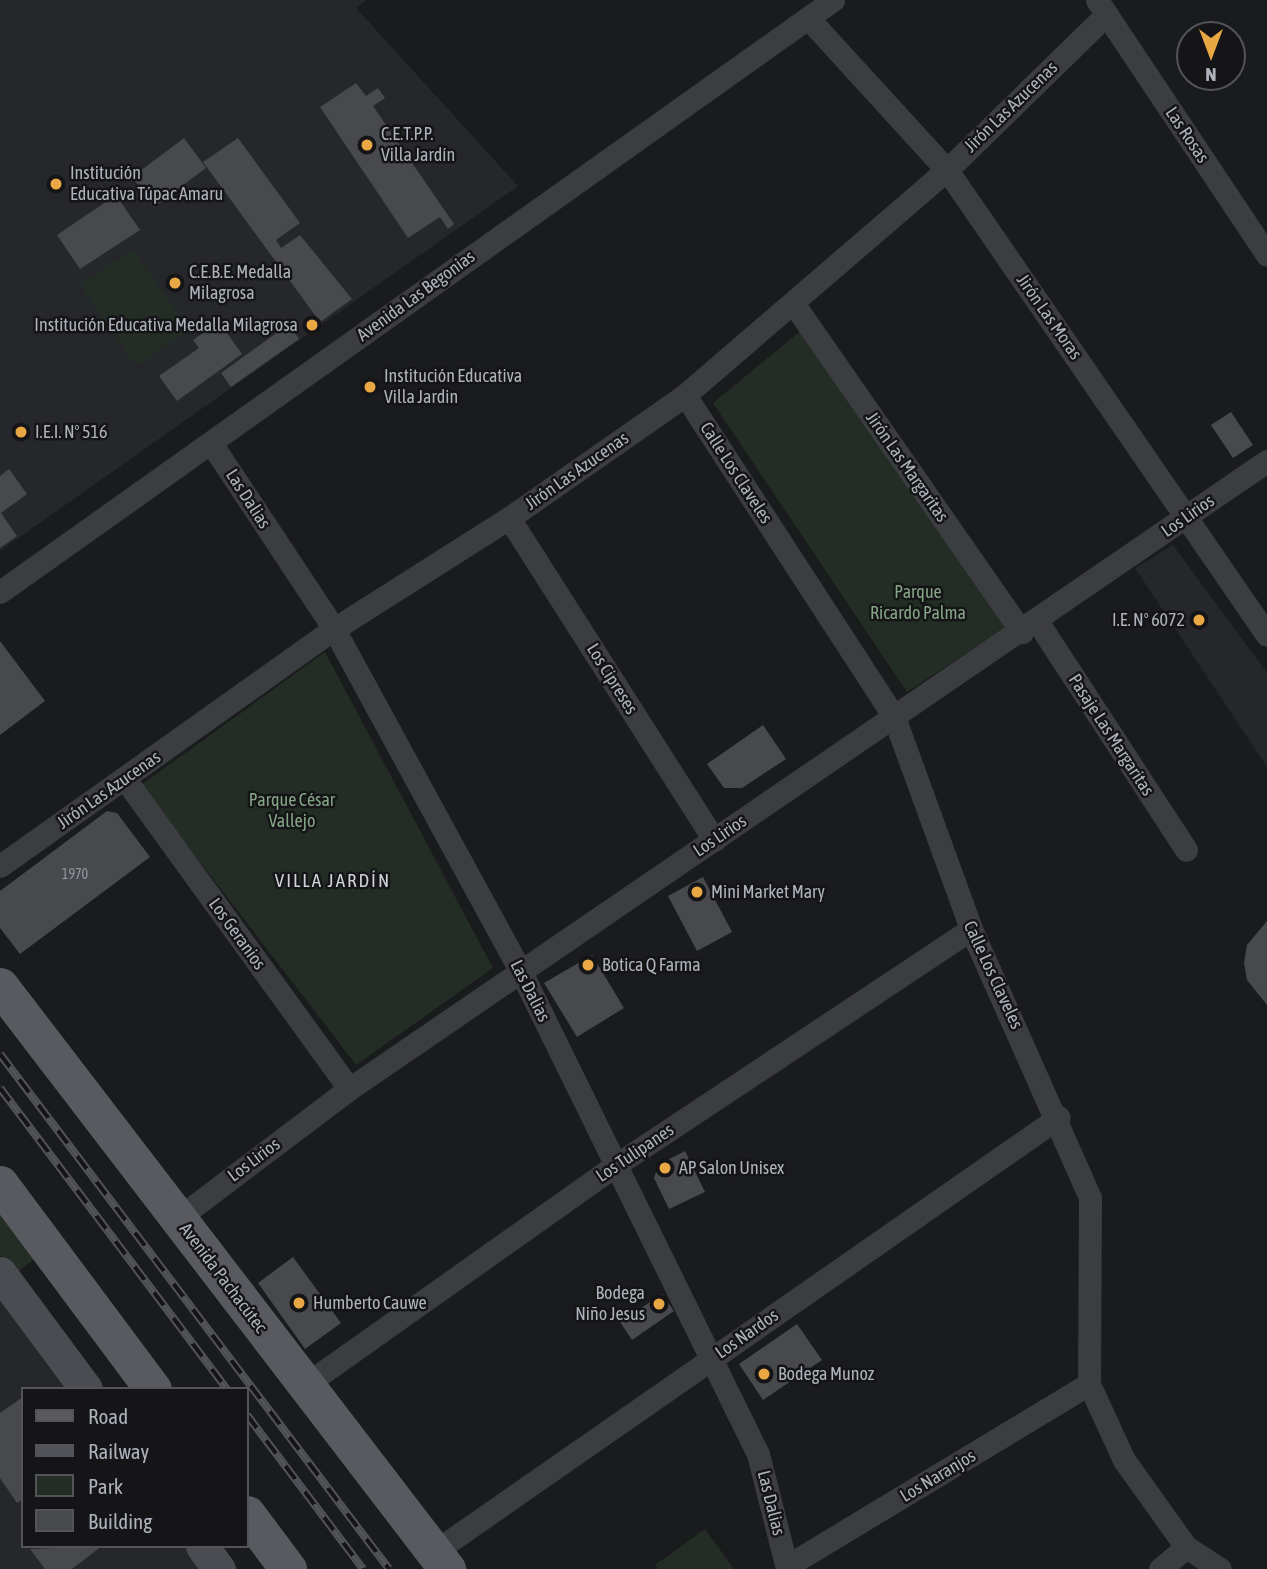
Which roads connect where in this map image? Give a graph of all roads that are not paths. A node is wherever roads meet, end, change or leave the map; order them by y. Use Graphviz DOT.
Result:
graph roads {
  1 [pos="833,0"];
  2 [pos="1102,7"];
  3 [pos="808,18"];
  4 [pos="947,170"];
  5 [pos="1267,255"];
  6 [pos="793,303"];
  7 [pos="685,395"];
  8 [pos="211,443"];
  9 [pos="1267,461"];
  10 [pos="1187,517"];
  11 [pos="509,518"];
  12 [pos="0,592"];
  13 [pos="1029,626"];
  14 [pos="334,629"];
  15 [pos="1267,635"];
  16 [pos="894,718"];
  17 [pos="125,779"];
  18 [pos="714,840"];
  19 [pos="1186,850"];
  20 [pos="0,866"];
  21 [pos="971,929"];
  22 [pos="521,972"];
  23 [pos="0,986"];
  24 [pos="349,1089"];
  25 [pos="1059,1117"];
  26 [pos="616,1165"];
  27 [pos="0,1184"];
  28 [pos="177,1219"];
  29 [pos="0,1273"];
  30 [pos="712,1359"];
  31 [pos="1089,1384"];
  32 [pos="305,1385"];
  33 [pos="85,1387"];
  34 [pos="152,1387"];
  35 [pos="248,1515"];
  36 [pos="1186,1547"];
  37 [pos="203,1548"];
  38 [pos="441,1560"];
  39 [pos="787,1568"];
  40 [pos="219,1569"];
  41 [pos="288,1569"];
  42 [pos="1160,1569"];
  43 [pos="1220,1569"];
  1 -- 3 [label="street, Avenida Las Begonias"];
  2 -- 4 [label="street, Jirón Las Azucenas"];
  2 -- 5 [label="street, Las Rosas"];
  3 -- 4 [label="street, Jirón Las Moras"];
  3 -- 8 [label="street, Avenida Las Begonias"];
  4 -- 6 [label="street, Jirón Las Azucenas"];
  4 -- 10 [label="street, Jirón Las Moras"];
  6 -- 7 [label="street, Jirón Las Azucenas"];
  6 -- 13 [label="street, Jirón Las Margaritas"];
  7 -- 11 [label="street, Jirón Las Azucenas"];
  7 -- 16 [label="street, Calle Los Claveles"];
  8 -- 12 [label="street, Avenida Las Begonias"];
  8 -- 14 [label="street, Las Dalias"];
  9 -- 10 [label="street, Los Lirios"];
  10 -- 13 [label="street, Los Lirios"];
  10 -- 15 [label="street, Jirón Las Moras"];
  11 -- 14 [label="street, Jirón Las Azucenas"];
  11 -- 18 [label="street, Los Cipreses"];
  13 -- 16 [label="street, Los Lirios"];
  13 -- 19 [label="street, Pasaje Las Margaritas"];
  14 -- 17 [label="street, Jirón Las Azucenas"];
  14 -- 22 [label="street, Las Dalias"];
  16 -- 18 [label="street, Los Lirios"];
  16 -- 21 [label="street, Calle Los Claveles"];
  17 -- 20 [label="street, Jirón Las Azucenas"];
  17 -- 24 [label="street, Los Geranios"];
  18 -- 22 [label="street, Los Lirios"];
  21 -- 25 [label="street, Calle Los Claveles"];
  21 -- 26 [label="street, Los Tulipanes"];
  22 -- 24 [label="street, Los Lirios"];
  22 -- 26 [label="street, Las Dalias"];
  23 -- 28 [label="main road, Avenida Pachacútec"];
  24 -- 28 [label="street, Los Lirios"];
  25 -- 30 [label="street, Los Nardos"];
  25 -- 31 [label="street, Calle Los Claveles"];
  26 -- 30 [label="street, Las Dalias"];
  26 -- 32 [label="street, Los Tulipanes"];
  27 -- 34 [label="main road"];
  28 -- 32 [label="main road, Avenida Pachacútec"];
  29 -- 33 [label="street"];
  30 -- 38 [label="street, Los Nardos"];
  30 -- 39 [label="street, Las Dalias"];
  31 -- 36 [label="street, Calle Los Claveles"];
  31 -- 39 [label="street, Los Naranjos"];
  32 -- 38 [label="main road, Avenida Pachacútec"];
  35 -- 41 [label="main road"];
  36 -- 42 [label="street"];
  36 -- 43 [label="street, Calle Los Claveles"];
  37 -- 40 [label="street"];
}
